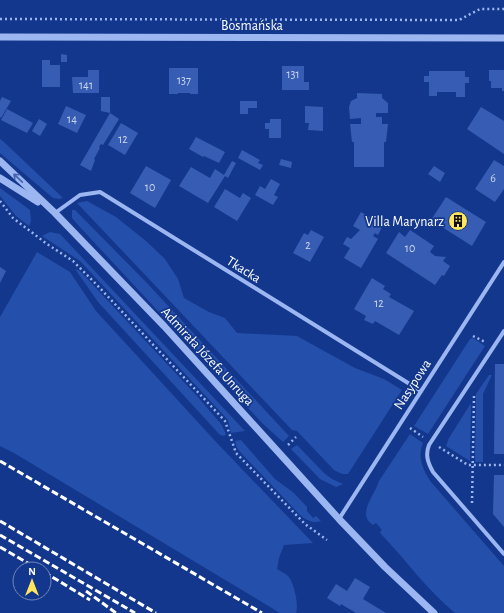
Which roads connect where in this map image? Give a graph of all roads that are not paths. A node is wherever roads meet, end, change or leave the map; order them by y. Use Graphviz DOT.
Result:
graph roads {
  1 [pos="0,37"];
  2 [pos="504,38"];
  3 [pos="0,161"];
  4 [pos="0,178"];
  5 [pos="55,213"];
  6 [pos="504,262"];
  7 [pos="504,331"];
  8 [pos="421,391"];
  9 [pos="339,519"];
  10 [pos="504,554"];
  11 [pos="434,613"];
  1 -- 2 [label="street, Bosmańska"];
  5 -- 3 [label="street, Admirała Józefa Unruga, one-way"];
  4 -- 5 [label="street, Admirała Józefa Unruga"];
  5 -- 8 [label="street, Tkacka"];
  5 -- 9 [label="street, Admirała Józefa Unruga"];
  6 -- 8 [label="street, Nasypowa"];
  7 -- 10 [label="street"];
  8 -- 9 [label="street, Nasypowa"];
  9 -- 11 [label="street, Admirała Józefa Unruga"];
}
